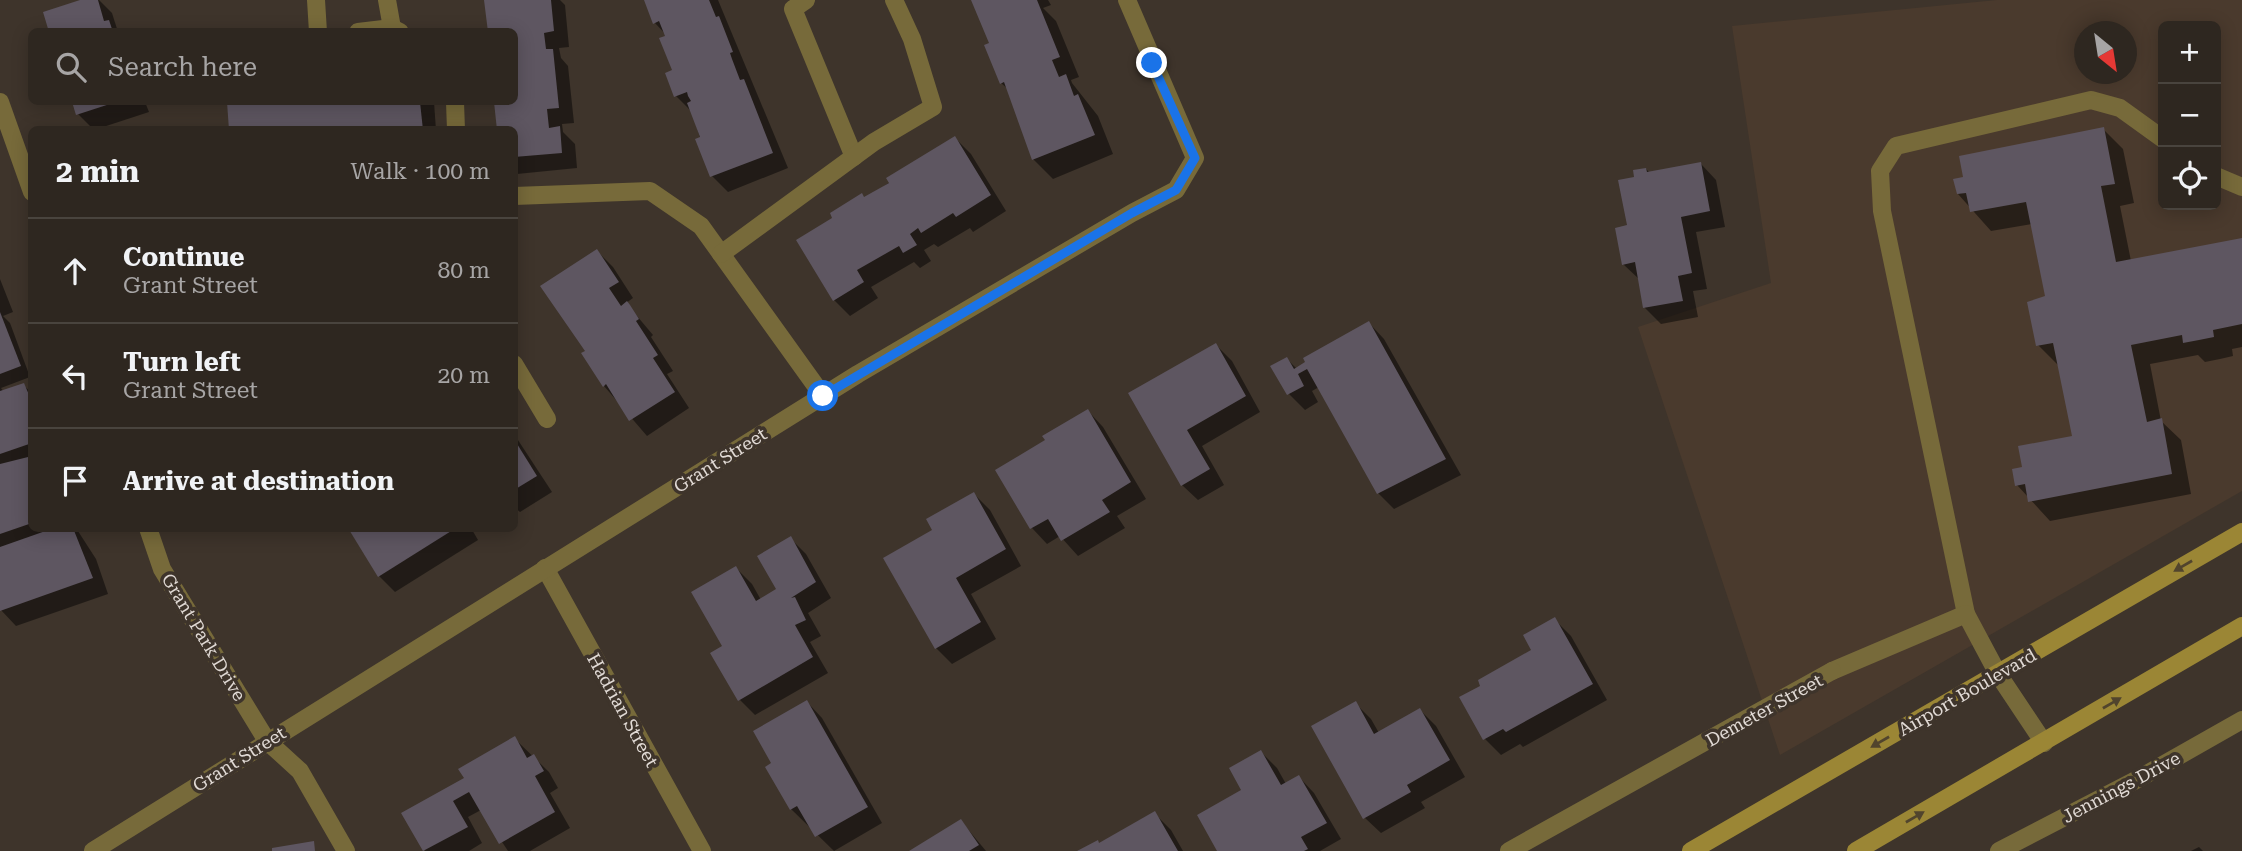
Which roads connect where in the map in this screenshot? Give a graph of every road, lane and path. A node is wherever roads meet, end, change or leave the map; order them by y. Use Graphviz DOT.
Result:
graph roads {
  1 [pos="316,0"];
  2 [pos="387,0"];
  3 [pos="806,0"];
  4 [pos="894,0"];
  5 [pos="1127,0"];
  6 [pos="318,28"];
  7 [pos="395,28"];
  8 [pos="0,102"];
  9 [pos="454,105"];
  10 [pos="456,126"];
  11 [pos="2158,135"];
  12 [pos="854,157"];
  13 [pos="2221,179"];
  14 [pos="28,181"];
  15 [pos="2242,187"];
  16 [pos="518,196"];
  17 [pos="721,254"];
  18 [pos="518,370"];
  19 [pos="823,396"];
  20 [pos="547,419"];
  21 [pos="2242,531"];
  22 [pos="149,532"];
  23 [pos="545,568"];
  24 [pos="1966,614"];
  25 [pos="2242,626"];
  26 [pos="1997,674"];
  27 [pos="2242,720"];
  28 [pos="267,741"];
  29 [pos="2044,743"];
  30 [pos="93,851"];
  31 [pos="346,851"];
  32 [pos="702,851"];
  33 [pos="1509,851"];
  34 [pos="1691,851"];
  35 [pos="1856,851"];
  36 [pos="1999,851"];
  1 -- 6 [label="street"];
  2 -- 7 [label="street"];
  3 -- 12 [label="street"];
  4 -- 12 [label="street"];
  5 -- 19 [label="street, Grant Street"];
  8 -- 14 [label="street"];
  9 -- 10 [label="street"];
  11 -- 24 [label="street"];
  12 -- 17 [label="street"];
  13 -- 15 [label="street"];
  16 -- 17 [label="street"];
  17 -- 19 [label="street"];
  18 -- 20 [label="street"];
  19 -- 23 [label="street, Grant Street"];
  21 -- 26 [label="main road, Airport Boulevard, one-way"];
  22 -- 28 [label="street, Grant Park Drive"];
  23 -- 28 [label="street, Grant Street"];
  23 -- 32 [label="street, Hadrian Street"];
  24 -- 26 [label="street"];
  24 -- 33 [label="street, Demeter Street"];
  29 -- 25 [label="main road, one-way"];
  26 -- 29 [label="street"];
  26 -- 34 [label="main road, Airport Boulevard, one-way"];
  27 -- 36 [label="street, Jennings Drive"];
  28 -- 30 [label="street, Grant Street"];
  28 -- 31 [label="street, Grant Park Drive"];
  35 -- 29 [label="main road, one-way"];
}
